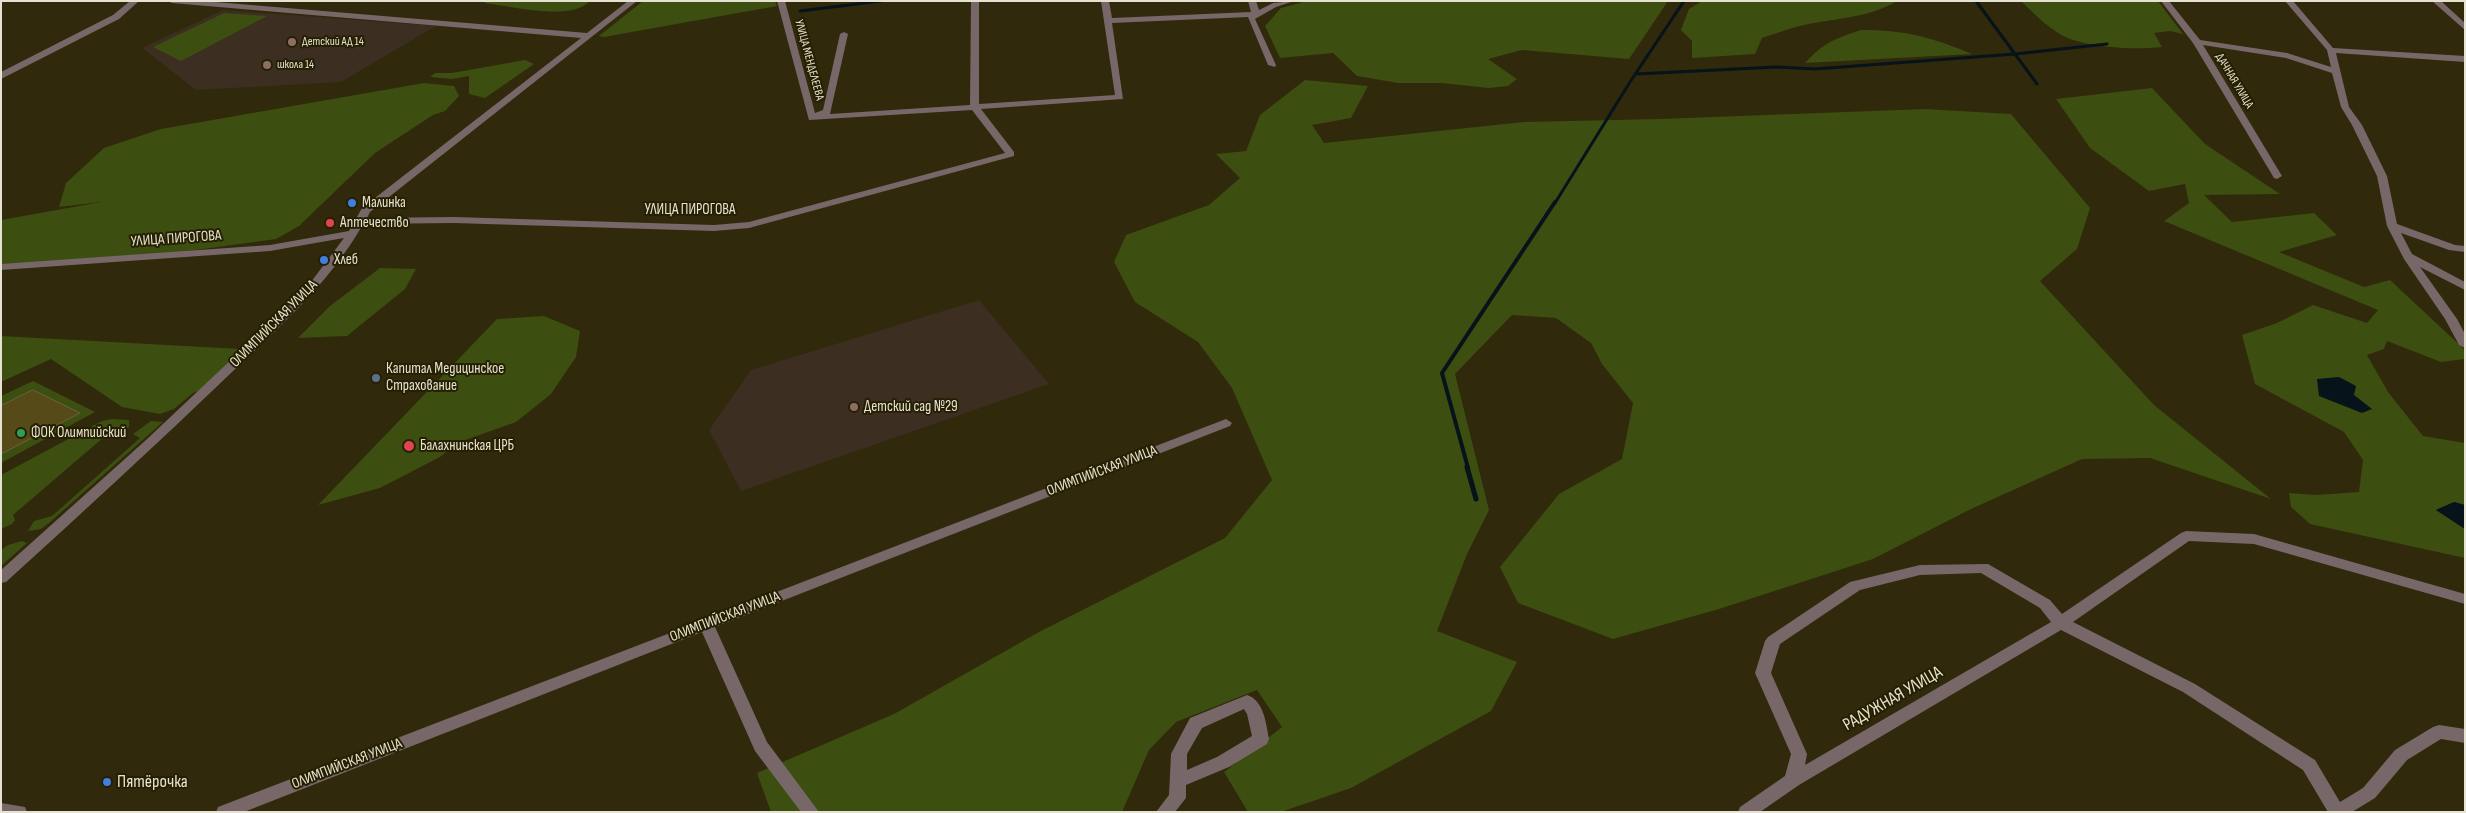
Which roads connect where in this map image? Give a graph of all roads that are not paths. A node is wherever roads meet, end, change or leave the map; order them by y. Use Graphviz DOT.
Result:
graph roads {
  1 [pos="135,1"];
  2 [pos="172,1"];
  3 [pos="633,1"];
  4 [pos="781,1"];
  5 [pos="975,1"];
  6 [pos="1105,1"];
  7 [pos="1252,1"];
  8 [pos="1290,1"];
  9 [pos="2165,1"];
  10 [pos="2289,1"];
  11 [pos="2436,1"];
  12 [pos="1256,14"];
  13 [pos="1109,21"];
  14 [pos="2465,28"];
  15 [pos="844,34"];
  16 [pos="590,36"];
  17 [pos="2197,42"];
  18 [pos="2331,50"];
  19 [pos="2465,60"];
  20 [pos="1272,64"];
  21 [pos="2335,71"];
  22 [pos="1,76"];
  23 [pos="974,106"];
  24 [pos="812,118"];
  25 [pos="2277,176"];
  26 [pos="359,221"];
  27 [pos="2392,226"];
  28 [pos="352,234"];
  29 [pos="2465,249"];
  30 [pos="2407,255"];
  31 [pos="1,267"];
  32 [pos="2465,287"];
  33 [pos="2465,345"];
  34 [pos="1226,423"];
  35 [pos="1,578"];
  36 [pos="2465,599"];
  37 [pos="2061,623"];
  38 [pos="706,624"];
  39 [pos="2465,736"];
  40 [pos="1793,780"];
  41 [pos="1178,781"];
  42 [pos="1,810"];
  43 [pos="19,812"];
  44 [pos="224,812"];
  45 [pos="811,812"];
  46 [pos="1164,812"];
  47 [pos="1746,812"];
  1 -- 22 [label="street"];
  2 -- 16 [label="street"];
  3 -- 16 [label="street, ОЛИМПИЙСКАЯ УЛИЦА"];
  4 -- 24 [label="street, УЛИЦА МЕНДЕЛЕЕВА"];
  5 -- 23 [label="street"];
  6 -- 13 [label="street"];
  7 -- 12 [label="street"];
  8 -- 12 [label="street"];
  9 -- 17 [label="street, ДАЧНАЯ УЛИЦА"];
  10 -- 18 [label="street"];
  11 -- 14 [label="street"];
  12 -- 13 [label="street"];
  12 -- 20 [label="street"];
  13 -- 23 [label="street"];
  15 -- 24 [label="street, УЛИЦА МЕНДЕЛЕЕВА"];
  16 -- 26 [label="street, ОЛИМПИЙСКАЯ УЛИЦА"];
  17 -- 21 [label="street"];
  17 -- 25 [label="street, ДАЧНАЯ УЛИЦА"];
  18 -- 19 [label="street"];
  18 -- 21 [label="street"];
  21 -- 27 [label="street"];
  23 -- 24 [label="street"];
  23 -- 26 [label="street, УЛИЦА ПИРОГОВА"];
  26 -- 28 [label="street, ОЛИМПИЙСКАЯ УЛИЦА"];
  27 -- 29 [label="street"];
  27 -- 30 [label="street"];
  28 -- 31 [label="street, УЛИЦА ПИРОГОВА"];
  28 -- 35 [label="street, ОЛИМПИЙСКАЯ УЛИЦА"];
  30 -- 32 [label="street"];
  30 -- 33 [label="street"];
  34 -- 38 [label="street, ОЛИМПИЙСКАЯ УЛИЦА"];
  36 -- 37 [label="street, РАДУЖНАЯ УЛИЦА"];
  37 -- 39 [label="street"];
  37 -- 40 [label="street, РАДУЖНАЯ УЛИЦА"];
  37 -- 40 [label="street"];
  38 -- 44 [label="street, ОЛИМПИЙСКАЯ УЛИЦА"];
  38 -- 45 [label="street"];
  40 -- 47 [label="street, РАДУЖНАЯ УЛИЦА"];
  41 -- 41 [label="street"];
  41 -- 46 [label="street"];
  42 -- 43 [label="street"];
}
